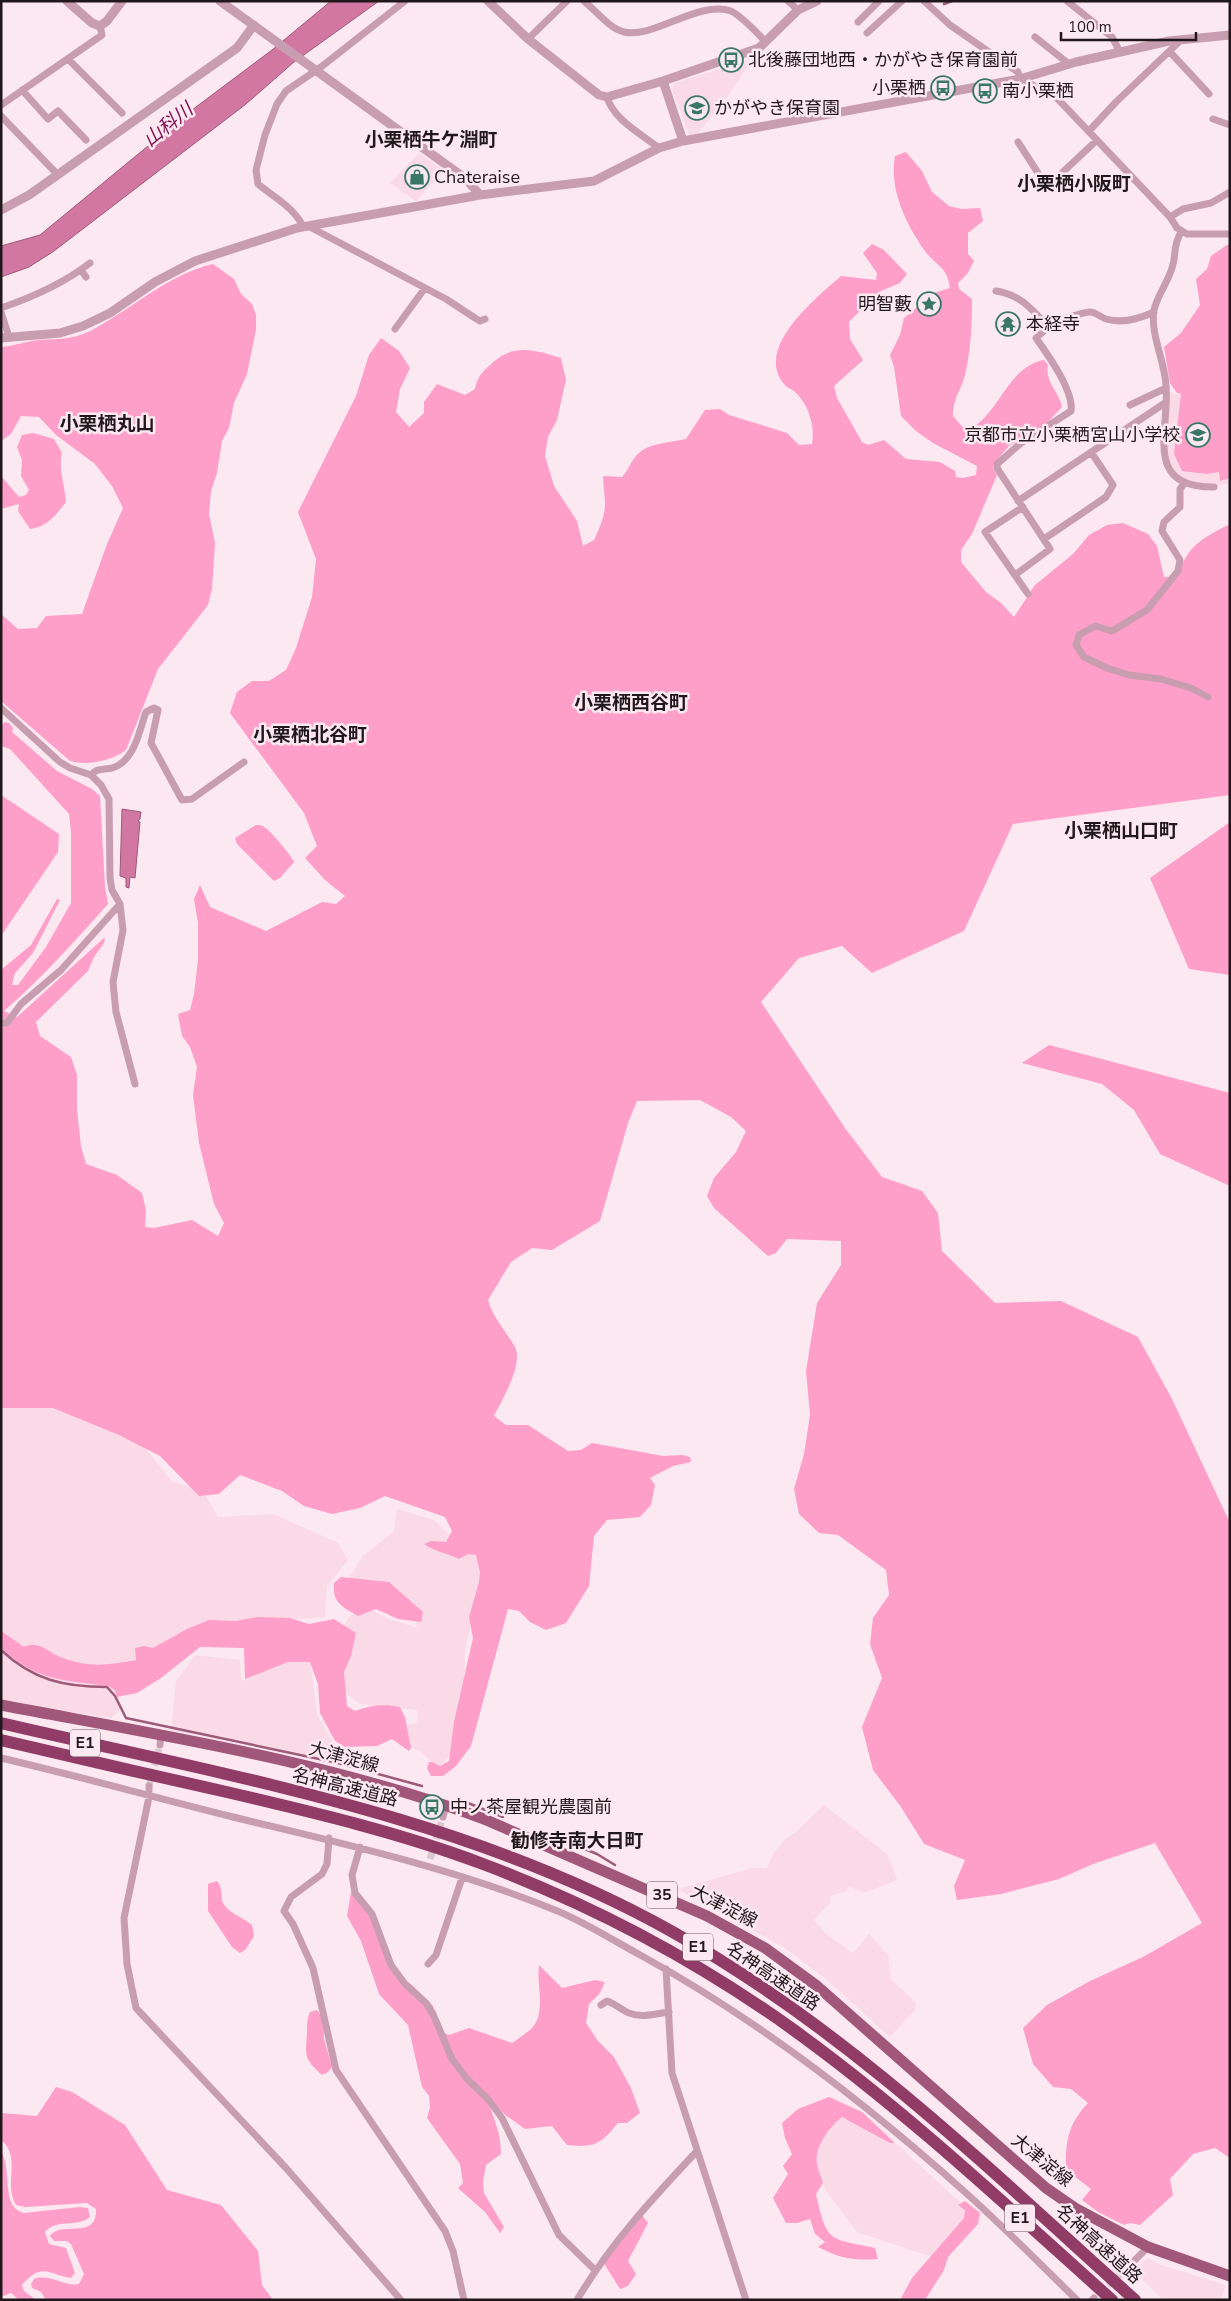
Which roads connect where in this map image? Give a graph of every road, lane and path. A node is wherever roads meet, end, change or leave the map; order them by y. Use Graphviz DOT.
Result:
graph roads {
  1 [pos="68,1"];
  2 [pos="122,1"];
  3 [pos="404,1"];
  4 [pos="488,1"];
  5 [pos="567,1"];
  6 [pos="584,1"];
  7 [pos="788,1"];
  8 [pos="817,1"];
  9 [pos="879,1"];
  10 [pos="902,1"];
  11 [pos="924,1"];
  12 [pos="1067,1"];
  13 [pos="224,2"];
  14 [pos="798,10"];
  15 [pos="858,22"];
  16 [pos="100,26"];
  17 [pos="254,26"];
  18 [pos="866,33"];
  19 [pos="1230,34"];
  20 [pos="1035,37"];
  21 [pos="1182,38"];
  22 [pos="528,39"];
  23 [pos="766,42"];
  24 [pos="1120,52"];
  25 [pos="1170,52"];
  26 [pos="68,58"];
  27 [pos="1070,64"];
  28 [pos="314,69"];
  29 [pos="1020,79"];
  30 [pos="663,81"];
  31 [pos="22,90"];
  32 [pos="1209,94"];
  33 [pos="606,97"];
  34 [pos="1,105"];
  35 [pos="122,113"];
  36 [pos="1,116"];
  37 [pos="1213,119"];
  38 [pos="1230,125"];
  39 [pos="1089,131"];
  40 [pos="86,140"];
  41 [pos="1098,140"];
  42 [pos="683,141"];
  43 [pos="1018,142"];
  44 [pos="659,148"];
  45 [pos="58,175"];
  46 [pos="1230,192"];
  47 [pos="480,195"];
  48 [pos="1,210"];
  49 [pos="1170,217"];
  50 [pos="305,226"];
  51 [pos="1181,232"];
  52 [pos="1230,234"];
  53 [pos="90,264"];
  54 [pos="81,270"];
  55 [pos="86,278"];
  56 [pos="425,288"];
  57 [pos="996,291"];
  58 [pos="1,310"];
  59 [pos="1154,312"];
  60 [pos="485,319"];
  61 [pos="1054,322"];
  62 [pos="395,329"];
  63 [pos="5,338"];
  64 [pos="1166,388"];
  65 [pos="1165,403"];
  66 [pos="1130,404"];
  67 [pos="1091,452"];
  68 [pos="1184,484"];
  69 [pos="1214,488"];
  70 [pos="1020,504"];
  71 [pos="1044,539"];
  72 [pos="1015,575"];
  73 [pos="1028,594"];
  74 [pos="1208,697"];
  75 [pos="1,708"];
  76 [pos="244,762"];
  77 [pos="91,775"];
  78 [pos="120,904"];
  79 [pos="1,1023"];
  80 [pos="136,1084"];
  81 [pos="1,1705"];
  82 [pos="1,1723"];
  83 [pos="1,1740"];
  84 [pos="1,1758"];
  85 [pos="149,1786"];
  86 [pos="150,1797"];
  87 [pos="446,1805"];
  88 [pos="443,1817"];
  89 [pos="329,1838"];
  90 [pos="360,1847"];
  91 [pos="462,1878"];
  92 [pos="428,1964"];
  93 [pos="666,1969"];
  94 [pos="601,2005"];
  95 [pos="669,2012"];
  96 [pos="697,2152"];
  97 [pos="1148,2247"];
  98 [pos="594,2270"];
  99 [pos="1124,2271"];
  100 [pos="1230,2276"];
  101 [pos="401,2300"];
  102 [pos="464,2300"];
  103 [pos="577,2300"];
  104 [pos="746,2300"];
  105 [pos="1077,2300"];
  106 [pos="1112,2300"];
  107 [pos="1135,2300"];
  1 -- 16 [label="street"];
  2 -- 16 [label="street"];
  3 -- 28 [label="street"];
  4 -- 22 [label="street"];
  5 -- 22 [label="street"];
  6 -- 23 [label="street"];
  7 -- 14 [label="street"];
  8 -- 14 [label="street"];
  9 -- 15 [label="street"];
  10 -- 18 [label="street"];
  11 -- 29 [label="street"];
  12 -- 24 [label="street"];
  13 -- 17 [label="street"];
  14 -- 23 [label="street"];
  16 -- 26 [label="street"];
  17 -- 28 [label="street"];
  17 -- 45 [label="street"];
  19 -- 21 [label="street"];
  20 -- 27 [label="street"];
  21 -- 24 [label="street"];
  21 -- 25 [label="street"];
  22 -- 33 [label="street"];
  23 -- 30 [label="street"];
  24 -- 27 [label="street"];
  25 -- 32 [label="street"];
  25 -- 39 [label="street"];
  26 -- 31 [label="street"];
  26 -- 35 [label="street"];
  27 -- 29 [label="street"];
  28 -- 47 [label="street"];
  28 -- 50 [label="street"];
  29 -- 39 [label="street"];
  29 -- 42 [label="street"];
  30 -- 33 [label="street"];
  30 -- 42 [label="street"];
  31 -- 34 [label="street"];
  31 -- 40 [label="street"];
  33 -- 44 [label="street"];
  36 -- 45 [label="street"];
  37 -- 38 [label="street"];
  39 -- 41 [label="street"];
  41 -- 43 [label="street"];
  41 -- 49 [label="street"];
  42 -- 44 [label="street"];
  44 -- 47 [label="street"];
  45 -- 48 [label="street"];
  46 -- 49 [label="street"];
  47 -- 50 [label="street"];
  49 -- 51 [label="street"];
  50 -- 56 [label="street"];
  50 -- 63 [label="street"];
  51 -- 52 [label="street"];
  51 -- 59 [label="street"];
  53 -- 54 [label="street"];
  54 -- 55 [label="street"];
  54 -- 58 [label="street"];
  56 -- 60 [label="street"];
  56 -- 62 [label="street"];
  57 -- 61 [label="street"];
  58 -- 63 [label="street"];
  59 -- 61 [label="street"];
  59 -- 64 [label="street"];
  61 -- 70 [label="street"];
  64 -- 65 [label="street"];
  64 -- 66 [label="street"];
  65 -- 67 [label="street"];
  65 -- 68 [label="street"];
  67 -- 70 [label="street"];
  67 -- 71 [label="street"];
  68 -- 69 [label="street"];
  68 -- 74 [label="street"];
  70 -- 71 [label="street"];
  70 -- 72 [label="street"];
  71 -- 72 [label="street"];
  72 -- 73 [label="street"];
  75 -- 77 [label="street"];
  76 -- 77 [label="street"];
  77 -- 78 [label="street"];
  78 -- 79 [label="street"];
  78 -- 80 [label="street"];
  81 -- 87 [label="main road, 大津淀線 / 35"];
  82 -- 107 [label="highway, 名神高速道路 / E1"];
  83 -- 106 [label="highway, 名神高速道路 / E1"];
  84 -- 86 [label="street"];
  85 -- 86 [label="street"];
  86 -- 89 [label="street"];
  86 -- 101 [label="street"];
  87 -- 88 [label="street"];
  87 -- 97 [label="main road, 大津淀線 / 35"];
  89 -- 90 [label="street"];
  89 -- 102 [label="street"];
  90 -- 91 [label="street"];
  90 -- 98 [label="street"];
  91 -- 92 [label="street"];
  91 -- 93 [label="street"];
  93 -- 95 [label="street"];
  93 -- 105 [label="street"];
  94 -- 95 [label="street"];
  95 -- 96 [label="street"];
  96 -- 98 [label="street"];
  96 -- 104 [label="street"];
  97 -- 99 [label="street"];
  97 -- 100 [label="main road, 大津淀線 / 35"];
  98 -- 103 [label="street"];
}
